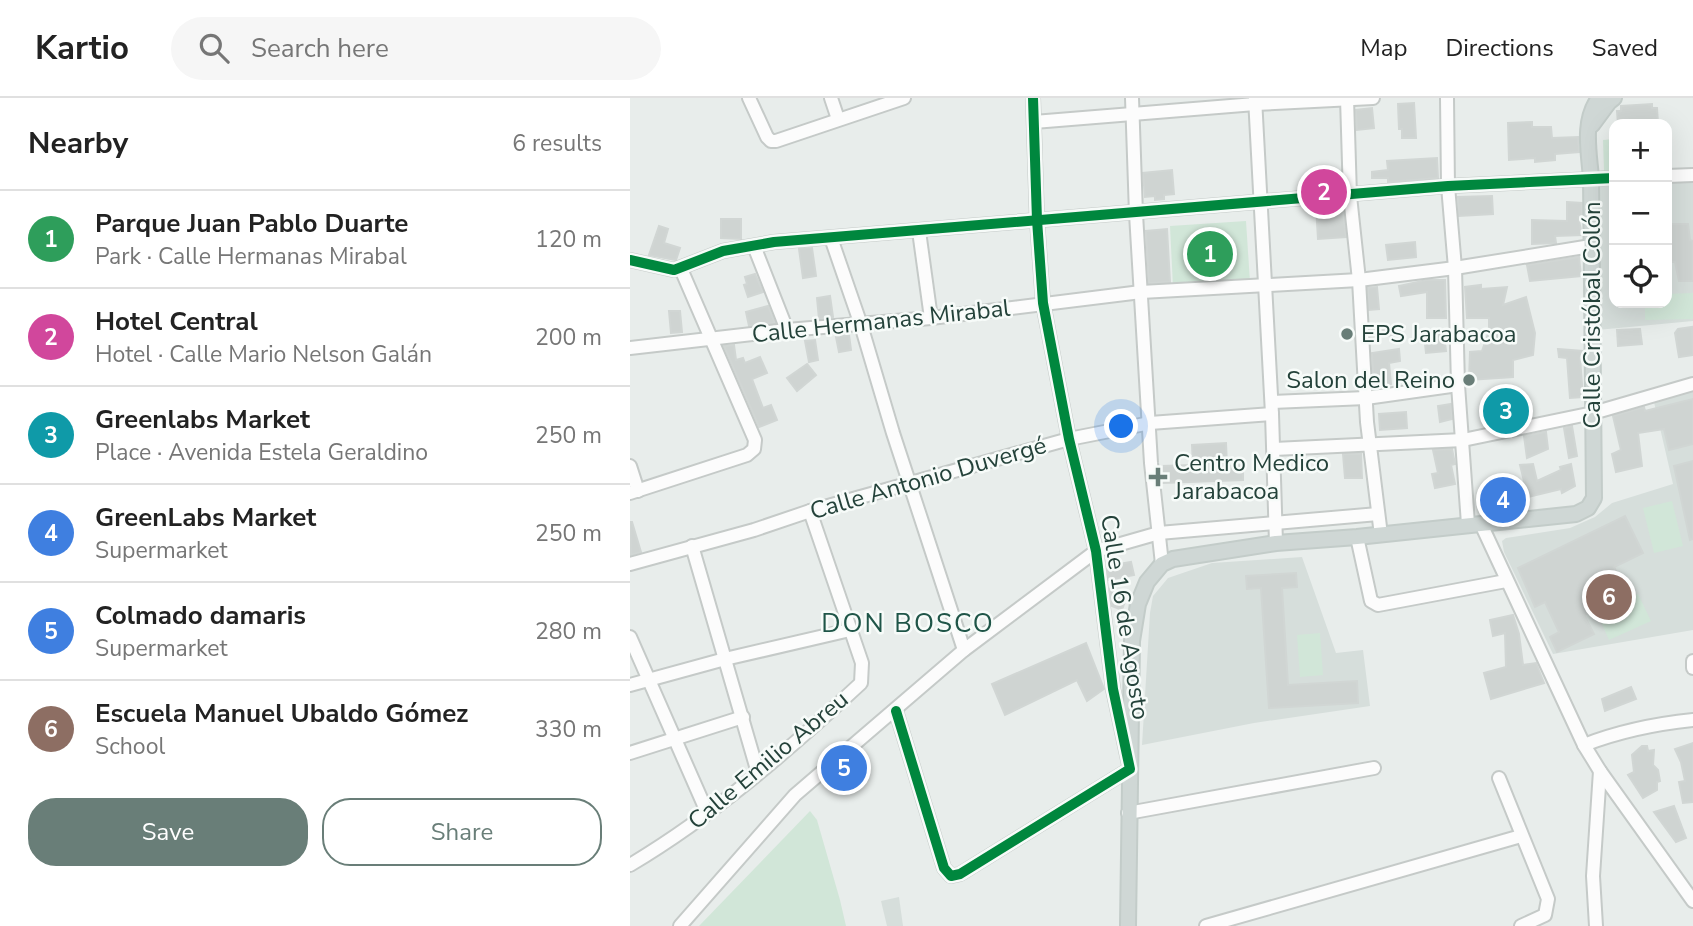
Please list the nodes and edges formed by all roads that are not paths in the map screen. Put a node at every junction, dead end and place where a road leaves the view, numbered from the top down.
1 (748, 98) edge
2 (831, 98) edge
3 (904, 98) edge
4 (1033, 98) edge
5 (1132, 98) edge
6 (1373, 98) edge
7 (1447, 98) edge
8 (1598, 98) edge
9 (1614, 98) edge
10 (1347, 99) edge
11 (1255, 101) edge
12 (1134, 115) junction
13 (838, 119) junction
14 (1034, 122) junction
15 (1587, 132) junction
16 (1672, 176) edge
17 (1693, 176) edge
18 (1591, 178) junction
19 (1609, 178) edge
20 (1448, 186) junction
21 (1350, 196) junction
22 (1259, 203) junction
23 (1136, 214) junction
24 (1037, 220) junction
25 (919, 231) junction
26 (831, 238) junction
27 (754, 246) junction
28 (1591, 246) junction
29 (630, 260) edge
30 (1455, 268) junction
31 (681, 269) junction
32 (1359, 280) junction
33 (1265, 285) junction
34 (1141, 292) junction
35 (1043, 303) junction
36 (931, 318) junction
37 (861, 325) junction
38 (787, 330) junction
39 (712, 339) junction
40 (630, 348) edge
41 (1458, 384) junction
42 (1693, 384) edge
43 (1366, 398) junction
44 (1272, 408) junction
45 (1593, 413) junction
46 (1150, 423) junction
47 (1069, 439) junction
48 (1463, 440) junction
49 (1370, 444) junction
50 (1274, 449) junction
51 (630, 466) edge
52 (909, 483) junction
53 (634, 492) edge
54 (810, 511) junction
55 (1378, 514) junction
56 (1276, 524) junction
57 (1474, 524) junction
58 (1159, 533) junction
59 (1381, 534) junction
60 (1357, 537) junction
61 (1276, 543) junction
62 (692, 546) junction
63 (1096, 551) junction
64 (630, 564) edge
65 (1162, 564) junction
66 (1506, 581) junction
67 (850, 630) junction
68 (630, 636) edge
69 (964, 650) junction
70 (725, 659) junction
71 (1693, 660) edge
72 (1693, 668) edge
73 (650, 679) junction
74 (630, 685) edge
75 (896, 710) junction
76 (743, 718) junction
77 (1693, 720) edge
78 (675, 738) junction
79 (1584, 745) junction
80 (630, 753) edge
81 (1374, 768) dead end
82 (1130, 769) junction
83 (1600, 771) junction
84 (758, 773) junction
85 (1499, 778) dead end
86 (707, 813) junction
87 (1128, 813) junction
88 (1521, 836) junction
89 (631, 861) edge
90 (1693, 901) edge
91 (1228, 922) edge
92 (680, 926) edge
93 (1128, 926) edge
94 (1206, 926) edge
95 (1521, 926) edge
96 (1596, 926) edge

1 - 13 street
2 - 13 street
3 - 13 street
4 - 14 street, Calle 16 de Agosto
5 - 12 street
6 - 10 street
7 - 20 street
8 - 15 main road, Calle Cristóbal Colón
9 - 15 main road
10 - 11 street
10 - 21 street
11 - 12 street
11 - 22 street
12 - 14 street
12 - 23 street
14 - 24 street, Calle 16 de Agosto
15 - 18 main road, Calle Cristóbal Colón
16 - 17 street
18 - 19 street
18 - 20 street
18 - 28 main road, Calle Cristóbal Colón
20 - 21 street
20 - 30 street
21 - 22 street
21 - 32 street
22 - 23 street
22 - 33 street
23 - 24 street
23 - 34 street
24 - 25 street
24 - 35 street, Calle 16 de Agosto
25 - 26 street
25 - 36 street
26 - 27 street
26 - 37 street
27 - 31 street
27 - 38 street
28 - 30 street, Calle Hermanas Mirabal
28 - 45 main road, Calle Cristóbal Colón
29 - 31 street
30 - 32 street, Calle Hermanas Mirabal
30 - 41 street
31 - 39 street
32 - 33 street, Calle Hermanas Mirabal
32 - 43 street
33 - 34 street, Calle Hermanas Mirabal
33 - 44 street
34 - 35 street, Calle Hermanas Mirabal
34 - 46 street
35 - 36 street, Calle Hermanas Mirabal
35 - 47 street, Calle 16 de Agosto
36 - 37 street, Calle Hermanas Mirabal
37 - 38 street, Calle Hermanas Mirabal
37 - 52 street
38 - 39 street, Calle Hermanas Mirabal
39 - 40 street, Calle Hermanas Mirabal
39 - 53 street
41 - 43 street, Calle Antonio Duvergé
41 - 48 street
42 - 45 street
43 - 44 street, Calle Antonio Duvergé
43 - 49 street
44 - 46 street, Calle Antonio Duvergé
44 - 50 street
45 - 48 street
45 - 57 main road, Calle Cristóbal Colón
46 - 47 street, Calle Antonio Duvergé
46 - 58 street
47 - 52 street, Calle Antonio Duvergé
47 - 63 street, Calle 16 de Agosto
48 - 49 street
48 - 57 street
49 - 50 street
49 - 55 street
50 - 56 street
51 - 53 street
52 - 54 street, Calle Antonio Duvergé
52 - 69 street
54 - 62 street, Calle Antonio Duvergé
54 - 67 street, Calle Emilio Abreu
55 - 56 street
55 - 59 street
56 - 58 street
56 - 61 street
57 - 59 main road
57 - 66 street
58 - 63 street
58 - 65 street
59 - 60 main road
60 - 61 main road
60 - 66 street
61 - 65 main road
62 - 64 street, Calle Antonio Duvergé
62 - 70 street
63 - 69 street
63 - 82 street, Calle 16 de Agosto
65 - 82 main road
66 - 79 street
67 - 70 street
67 - 84 street, Calle Emilio Abreu
68 - 73 street
69 - 75 street
70 - 73 street
70 - 76 street
71 - 72 street
73 - 74 street
73 - 78 street
75 - 82 street
75 - 92 street
76 - 78 street
76 - 84 street
77 - 79 street
78 - 80 street
78 - 86 street
79 - 83 street
81 - 87 street
82 - 87 main road
83 - 90 street
83 - 96 street
84 - 86 street, Calle Emilio Abreu
85 - 88 street
86 - 89 street, Calle Emilio Abreu
87 - 93 main road
88 - 91 street
88 - 95 street
91 - 94 street

